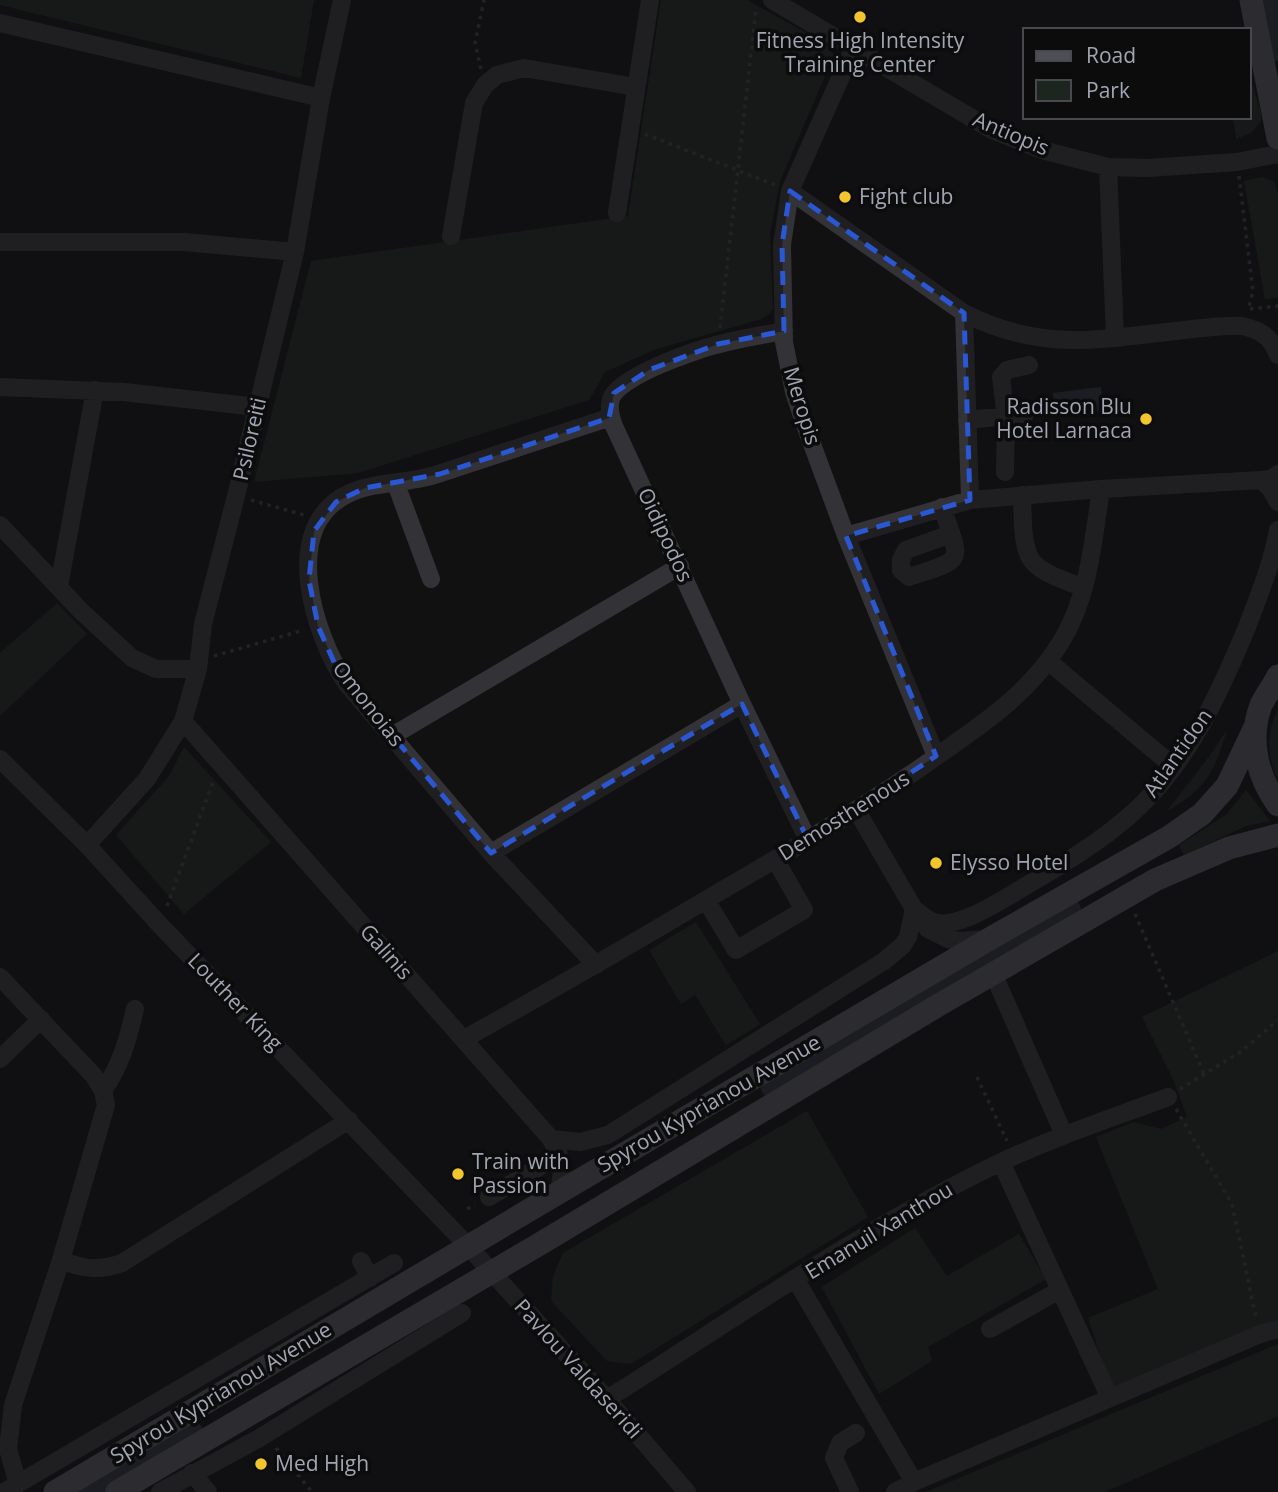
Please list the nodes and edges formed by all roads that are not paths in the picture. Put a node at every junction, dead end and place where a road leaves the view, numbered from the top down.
1 (342, 0) edge
2 (650, 0) edge
3 (772, 0) edge
4 (1251, 0) edge
5 (0, 23) edge
6 (854, 47) junction
7 (636, 87) junction
8 (321, 98) junction
9 (1278, 138) edge
10 (1278, 154) edge
11 (1108, 167) junction
12 (790, 191) junction
13 (617, 213) dead end
14 (451, 236) dead end
15 (0, 242) edge
16 (295, 252) junction
17 (964, 313) junction
18 (784, 331) junction
19 (1115, 337) junction
20 (1278, 355) edge
21 (1029, 365) dead end
22 (0, 387) edge
23 (95, 390) junction
24 (257, 407) junction
25 (1025, 414) dead end
26 (611, 418) junction
27 (1006, 418) junction
28 (967, 420) junction
29 (1005, 472) dead end
30 (1269, 477) edge
31 (396, 484) junction
32 (1101, 489) junction
33 (1022, 495) junction
34 (970, 499) junction
35 (1278, 502) edge
36 (942, 508) junction
37 (0, 525) edge
38 (1278, 530) edge
39 (951, 534) dead end
40 (846, 536) junction
41 (680, 566) junction
42 (431, 579) dead end
43 (59, 586) junction
44 (1083, 588) junction
45 (1048, 661) junction
46 (198, 665) junction
47 (1278, 677) edge
48 (742, 704) junction
49 (1087, 708) dead end
50 (183, 721) junction
51 (1255, 727) junction
52 (392, 736) junction
53 (936, 756) junction
54 (0, 759) edge
55 (1170, 771) junction
56 (1278, 805) edge
57 (857, 811) junction
58 (1278, 835) edge
59 (808, 841) junction
60 (87, 845) junction
61 (491, 853) junction
62 (775, 859) junction
63 (706, 900) junction
64 (914, 909) junction
65 (991, 938) junction
66 (596, 965) junction
67 (993, 974) junction
68 (0, 978) edge
69 (135, 1009) dead end
70 (41, 1019) junction
71 (464, 1039) junction
72 (0, 1059) edge
73 (103, 1091) junction
74 (1168, 1097) road end
75 (349, 1120) junction
76 (1065, 1135) junction
77 (551, 1139) junction
78 (559, 1156) junction
79 (1001, 1162) junction
80 (558, 1193) junction
81 (489, 1197) dead end
82 (468, 1246) junction
83 (61, 1260) junction
84 (361, 1261) dead end
85 (394, 1263) dead end
86 (492, 1272) junction
87 (370, 1278) junction
88 (796, 1280) junction
89 (1060, 1290) junction
90 (461, 1313) dead end
91 (990, 1329) dead end
92 (1278, 1329) edge
93 (1110, 1398) junction
94 (607, 1399) junction
95 (856, 1433) dead end
96 (192, 1473) junction
97 (914, 1482) junction
98 (11, 1488) edge
99 (682, 1491) edge
100 (55, 1492) edge
101 (117, 1492) edge
102 (160, 1492) edge
103 (208, 1492) edge
104 (850, 1492) edge
105 (895, 1492) edge

1 - 8 street, Psiloreiti
2 - 7 street
3 - 6 street, Antiopis
4 - 9 main road
5 - 8 street
6 - 11 street, Antiopis
6 - 12 street, Meropis
7 - 13 street
7 - 14 street
8 - 16 street, Psiloreiti
10 - 11 street, Antiopis
11 - 19 street
12 - 17 street
12 - 18 street, Meropis
15 - 16 street
16 - 24 street, Psiloreiti
17 - 19 street
17 - 28 street
18 - 26 street
18 - 40 street, Meropis
19 - 20 street
21 - 27 street
22 - 23 street
23 - 24 street
23 - 43 street
24 - 46 street, Psiloreiti
25 - 27 street
26 - 31 street
26 - 41 street, Oidipodos
27 - 28 street
27 - 29 street
28 - 34 street
30 - 32 street
30 - 35 street
31 - 42 street
31 - 52 street, Omonoias
32 - 33 street
32 - 44 street, Demosthenous
33 - 34 street
33 - 44 street
34 - 36 street
36 - 39 street
36 - 40 street
37 - 43 street
38 - 55 street, Atlantidon
40 - 53 street, Meropis
41 - 48 street, Oidipodos
41 - 52 street
43 - 46 street
44 - 45 street, Demosthenous
45 - 53 street, Demosthenous
45 - 55 street
46 - 50 street, Psiloreiti
47 - 51 main road, Spyrou Kyprianou Avenue
48 - 59 street, Oidipodos
48 - 61 street
49 - 55 street
50 - 60 street, Psiloreiti
50 - 71 street, Galinis
51 - 56 main road
51 - 65 main road, Spyrou Kyprianou Avenue
52 - 61 street, Omonoias
53 - 57 street, Demosthenous
54 - 60 street, Louther King
55 - 64 street, Atlantidon
57 - 59 street, Demosthenous
57 - 64 street
58 - 67 main road, Spyrou Kyprianou Avenue
59 - 62 street, Demosthenous
60 - 75 street, Louther King
61 - 66 street, Omonoias
62 - 63 street, Demosthenous
62 - 63 street
63 - 66 street, Demosthenous
64 - 65 street
64 - 77 street
65 - 80 main road, Spyrou Kyprianou Avenue
66 - 71 street, Demosthenous
67 - 76 street
67 - 86 main road, Spyrou Kyprianou Avenue
68 - 70 street
69 - 73 street
70 - 72 street
70 - 73 street
71 - 77 street, Galinis
73 - 83 street
74 - 76 street, Emanuil Xanthou
75 - 82 street, Louther King
75 - 83 street
76 - 79 street, Emanuil Xanthou
77 - 78 street, Galinis
78 - 80 street, Galinis
78 - 81 street
79 - 88 street, Emanuil Xanthou
79 - 89 street
80 - 82 main road, Spyrou Kyprianou Avenue
82 - 86 street, Pavlou Valdaseridi
82 - 100 main road, Spyrou Kyprianou Avenue
83 - 98 street
84 - 87 street
85 - 87 street
86 - 94 street, Pavlou Valdaseridi
86 - 101 main road, Spyrou Kyprianou Avenue
87 - 98 street
88 - 94 street, Emanuil Xanthou
88 - 97 street
89 - 91 street
89 - 93 street
90 - 96 street
92 - 93 street
93 - 97 street
94 - 99 street, Pavlou Valdaseridi
95 - 104 street
96 - 102 street
96 - 103 street
97 - 105 street

